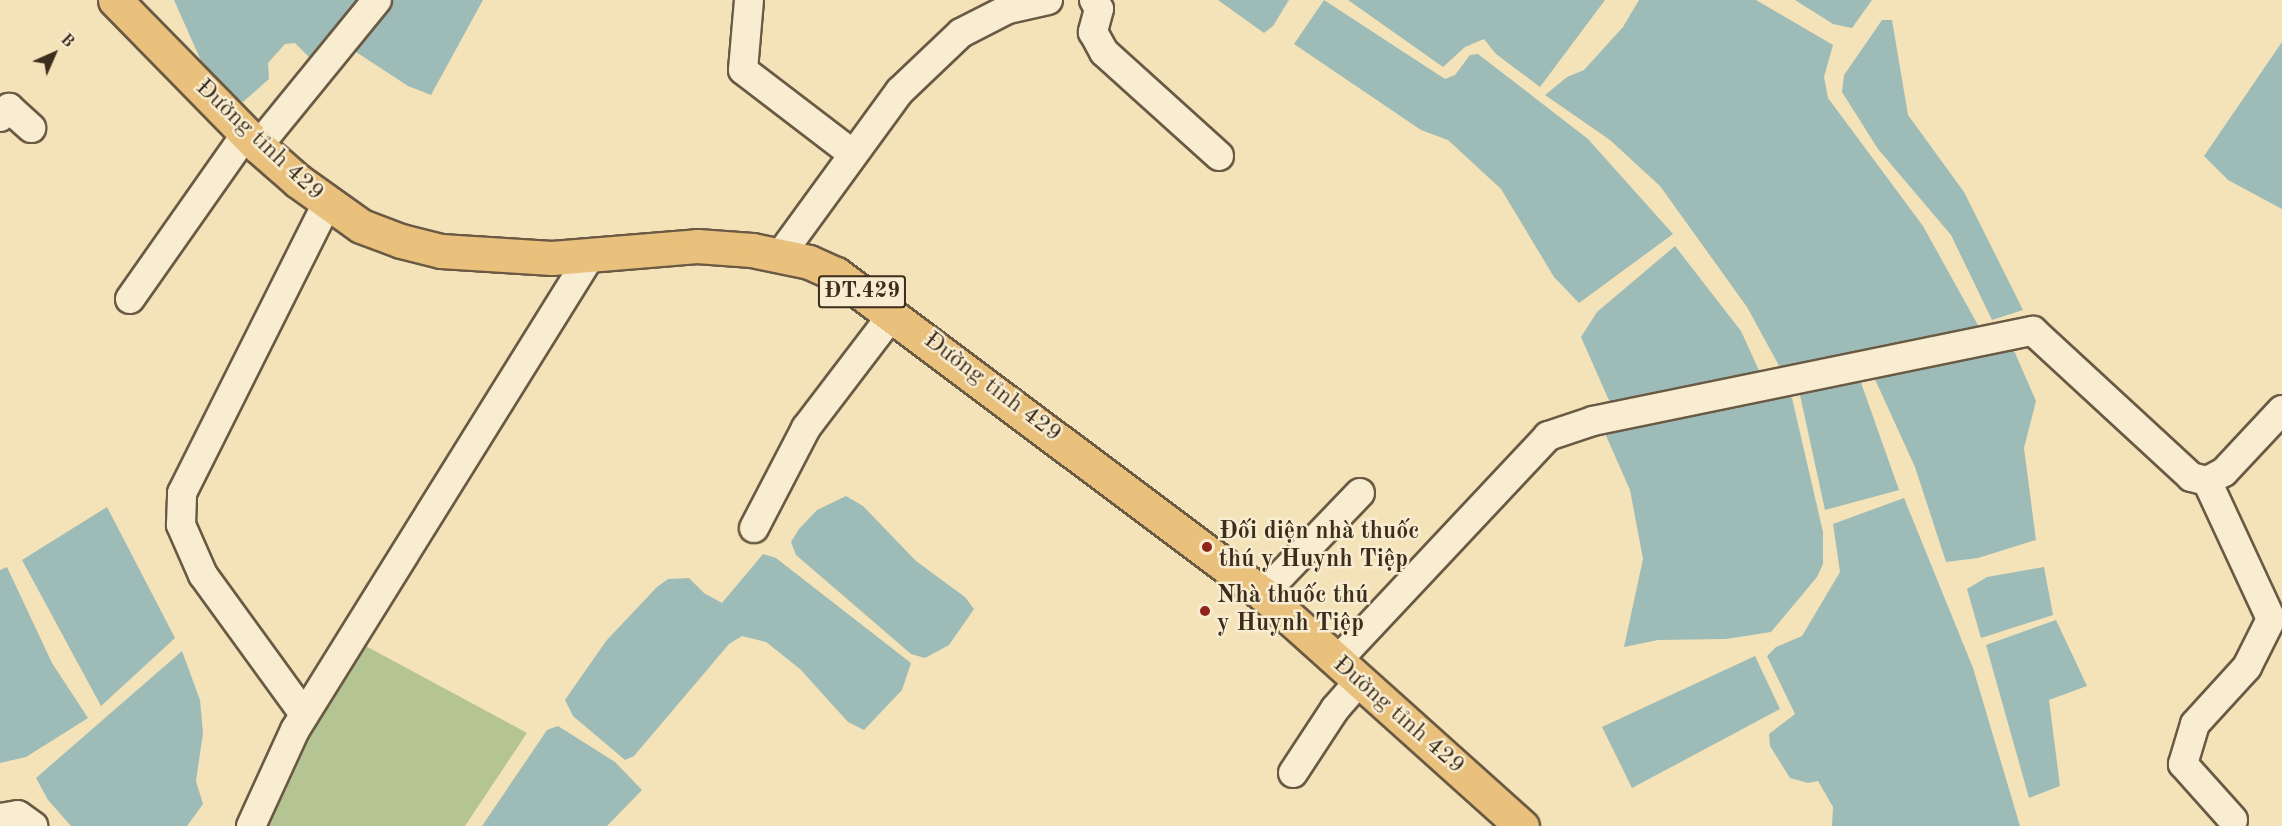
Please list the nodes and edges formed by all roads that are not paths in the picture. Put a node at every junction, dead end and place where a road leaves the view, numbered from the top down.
1 (115, 0) edge
2 (377, 0) edge
3 (749, 0) edge
4 (1048, 0) edge
5 (1094, 0) edge
6 (0, 117) edge
7 (31, 128) dead end
8 (252, 140) junction
9 (853, 154) junction
10 (1219, 156) dead end
11 (327, 204) junction
12 (781, 254) junction
13 (590, 256) junction
14 (130, 299) dead end
15 (893, 314) junction
16 (2281, 413) edge
17 (2207, 481) junction
18 (1360, 493) dead end
19 (754, 528) dead end
20 (1263, 594) junction
21 (1347, 672) junction
22 (304, 714) junction
23 (1293, 772) dead end
24 (0, 818) edge
25 (2233, 820) dead end
26 (33, 826) edge
27 (252, 826) edge
28 (1522, 826) edge

1 - 8 main road, Đường tỉnh 429 / ĐT.429
2 - 8 street
3 - 9 street
4 - 9 street
5 - 10 street
6 - 7 street
8 - 11 main road, Đường tỉnh 429 / ĐT.429
8 - 14 street
9 - 12 street
11 - 13 main road, Đường tỉnh 429 / ĐT.429
11 - 22 street
12 - 13 main road, Đường tỉnh 429 / ĐT.429
12 - 15 main road, Đường tỉnh 429 / ĐT.429
13 - 22 street
15 - 19 street
15 - 20 main road, Đường tỉnh 429 / ĐT.429
16 - 17 street
17 - 21 street
17 - 25 street
18 - 20 street
20 - 21 main road, Đường tỉnh 429 / ĐT.429
21 - 23 street
21 - 28 main road, Đường tỉnh 429 / ĐT.429
22 - 27 street
24 - 26 street

